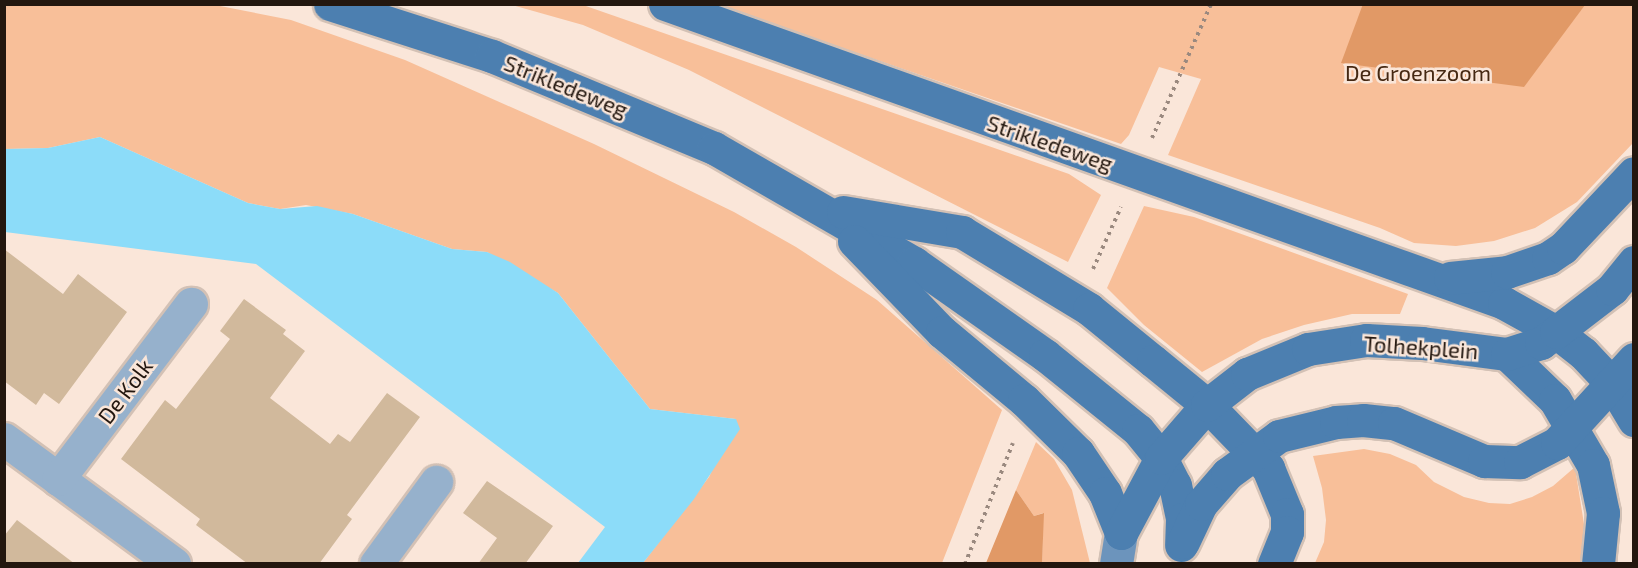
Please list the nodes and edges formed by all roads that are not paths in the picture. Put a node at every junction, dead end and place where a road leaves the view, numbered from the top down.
1 (330, 4) edge
2 (665, 4) edge
3 (1634, 173) edge
4 (823, 208) junction
5 (1634, 262) edge
6 (1436, 278) junction
7 (191, 304) dead end
8 (1556, 332) junction
9 (1507, 354) junction
10 (1634, 359) edge
11 (1613, 385) junction
12 (1207, 405) junction
13 (1634, 420) edge
14 (1574, 427) junction
15 (4, 439) edge
16 (1253, 452) junction
17 (1161, 458) junction
18 (58, 478) junction
19 (436, 482) dead end
20 (1119, 548) edge
21 (1179, 554) edge
22 (174, 564) edge
23 (376, 564) edge
24 (1274, 564) edge
25 (1598, 564) edge

1 - 4 main road, Strikledeweg
2 - 6 main road, Strikledeweg
3 - 6 main road
4 - 12 main road, Strikledeweg
4 - 17 main road, Strikledeweg
4 - 20 main road, Strikledeweg
5 - 8 main road, Tolhekplein
6 - 8 main road
7 - 18 street, De Kolk
8 - 9 main road, Tolhekplein
8 - 11 main road
9 - 12 main road, Tolhekplein
9 - 14 main road, Tolhekplein
10 - 11 main road
11 - 13 main road
11 - 14 main road
12 - 16 main road
12 - 17 main road, Tolhekplein
14 - 16 main road
14 - 25 main road, Tolhekplein
15 - 18 street
16 - 21 main road
16 - 24 main road
17 - 20 main road, Tolhekplein
17 - 21 main road
18 - 22 street
19 - 23 street

